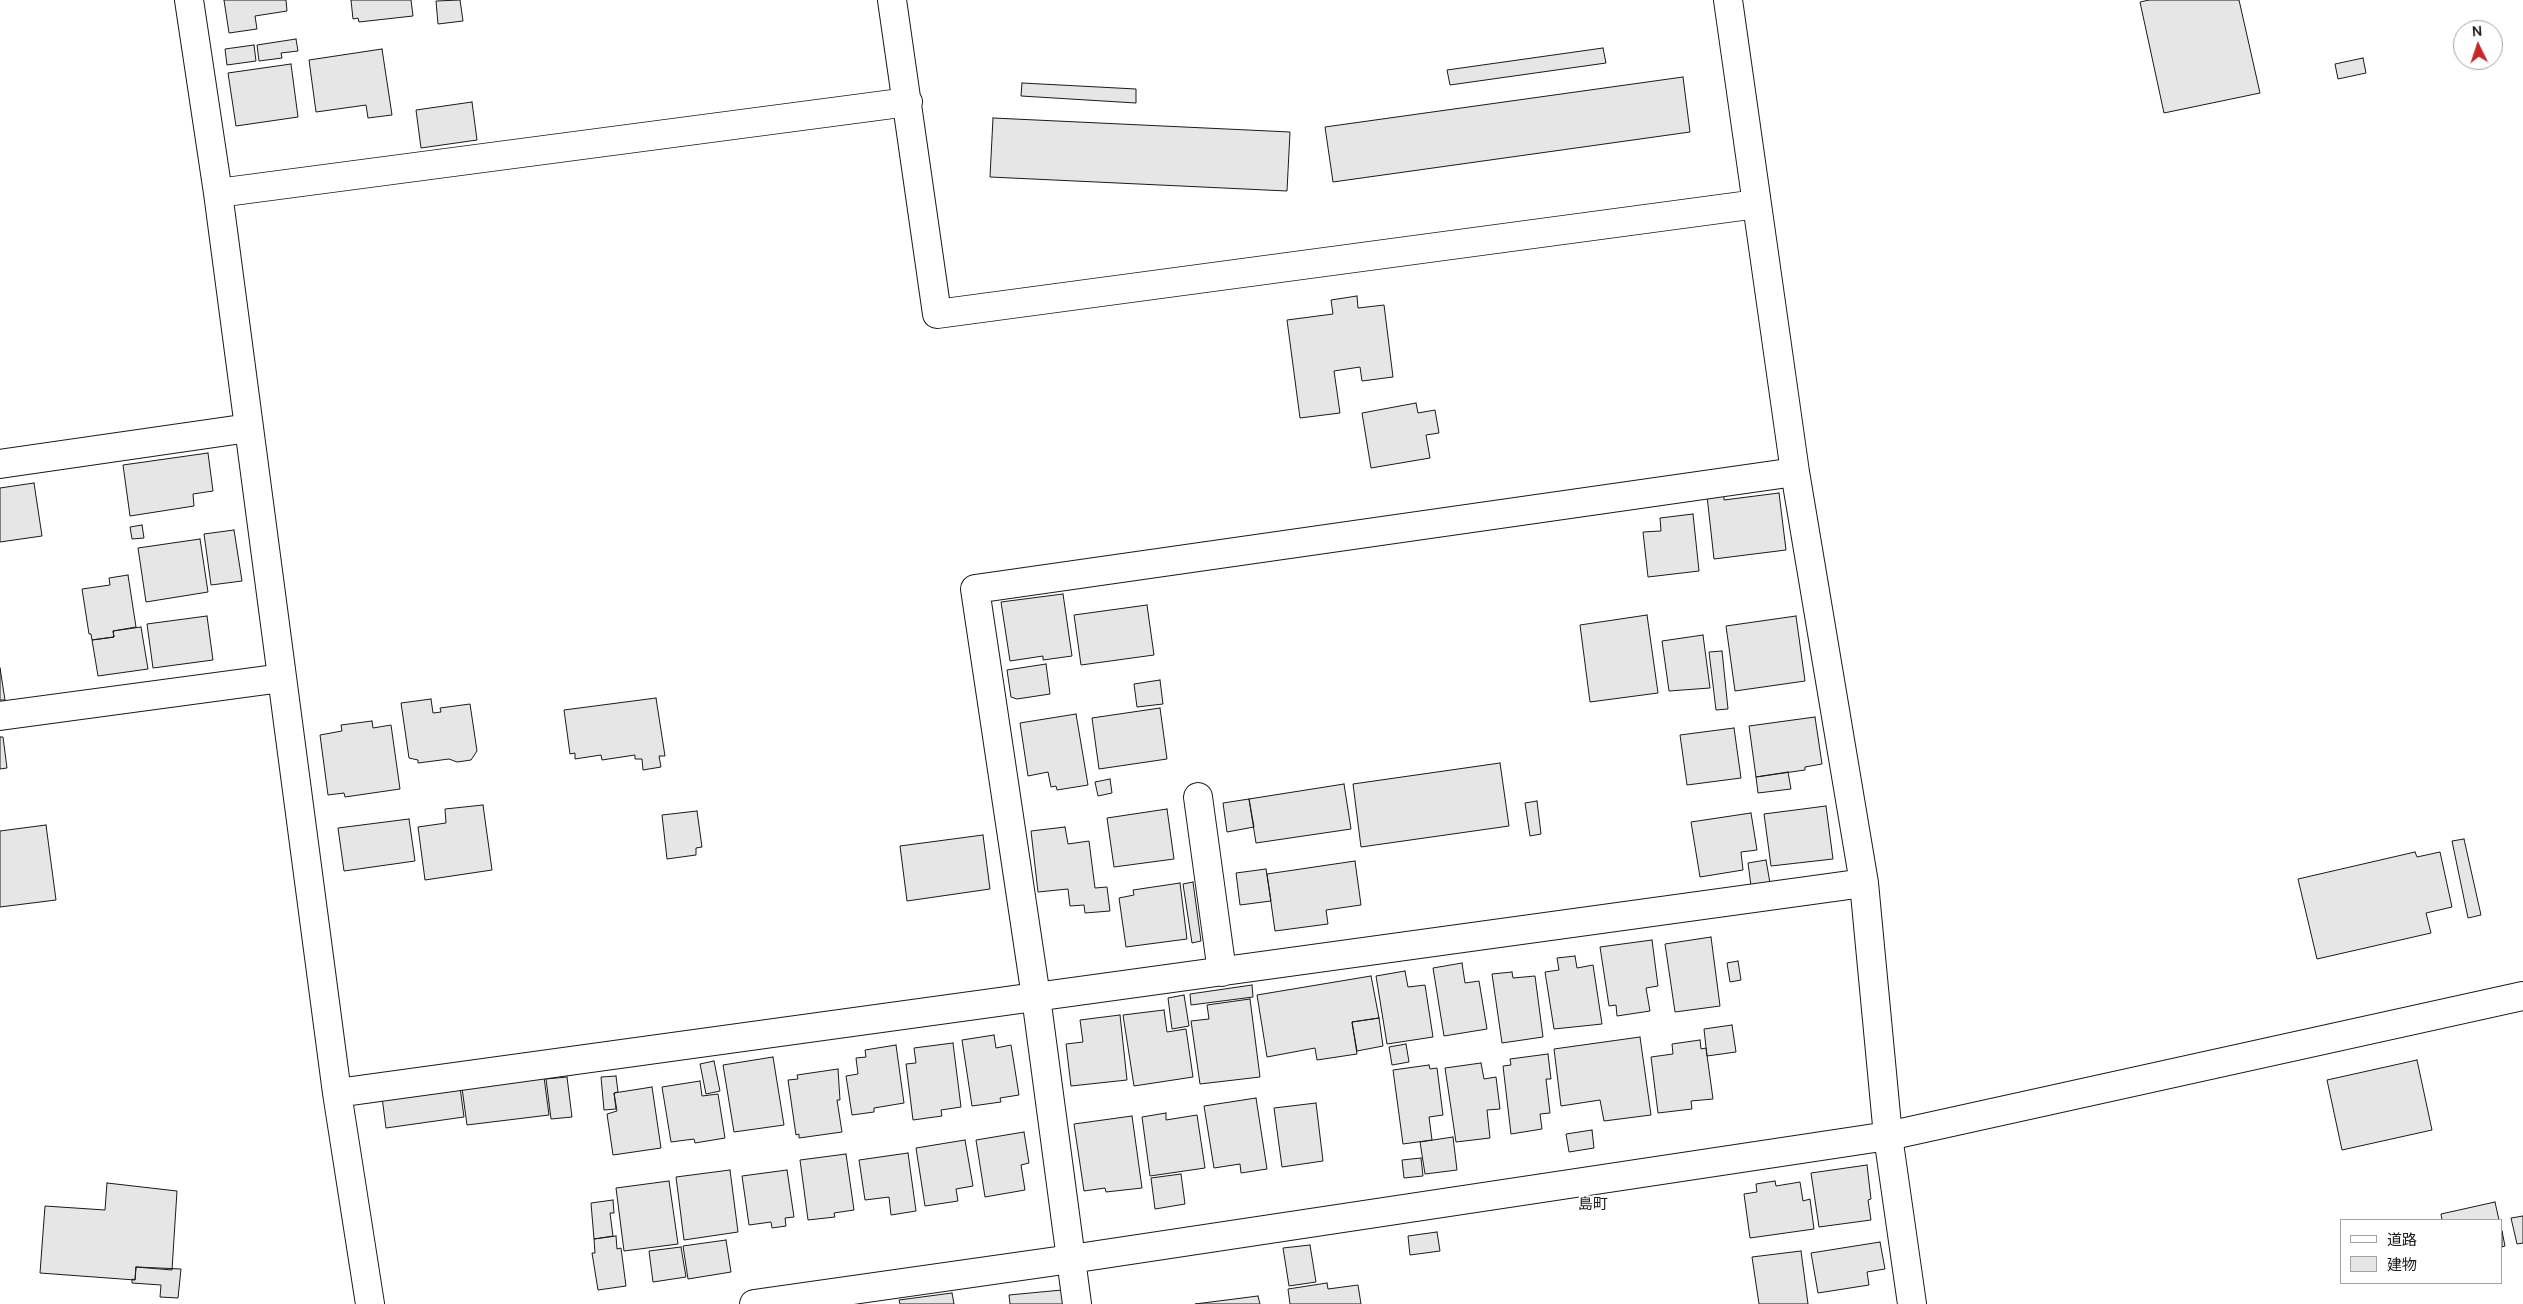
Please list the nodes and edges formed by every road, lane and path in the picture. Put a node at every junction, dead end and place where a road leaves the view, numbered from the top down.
1 (188, 0) edge
2 (892, 0) edge
3 (1728, 0) edge
4 (908, 102) junction
5 (218, 193) junction
6 (1757, 204) junction
7 (249, 428) junction
8 (0, 464) edge
9 (1795, 472) junction
10 (282, 678) junction
11 (0, 716) edge
12 (1198, 797) dead end
13 (1864, 883) junction
14 (1222, 972) junction
15 (2523, 996) edge
16 (1036, 997) junction
17 (337, 1093) junction
18 (1888, 1136) junction
19 (1070, 1259) junction
20 (370, 1304) edge
21 (754, 1304) edge
22 (1077, 1304) edge
23 (1912, 1304) edge

1 - 5 street
2 - 4 street
3 - 6 street
4 - 5 street
4 - 6 street
5 - 7 street
6 - 9 street
7 - 8 street
7 - 10 street
9 - 13 street
9 - 16 street
10 - 11 street
10 - 17 street
12 - 14 street
13 - 14 street
13 - 18 street
14 - 16 street
15 - 18 street
16 - 17 street
16 - 19 street
17 - 20 street
18 - 19 street
18 - 23 street
19 - 21 street
19 - 22 street

